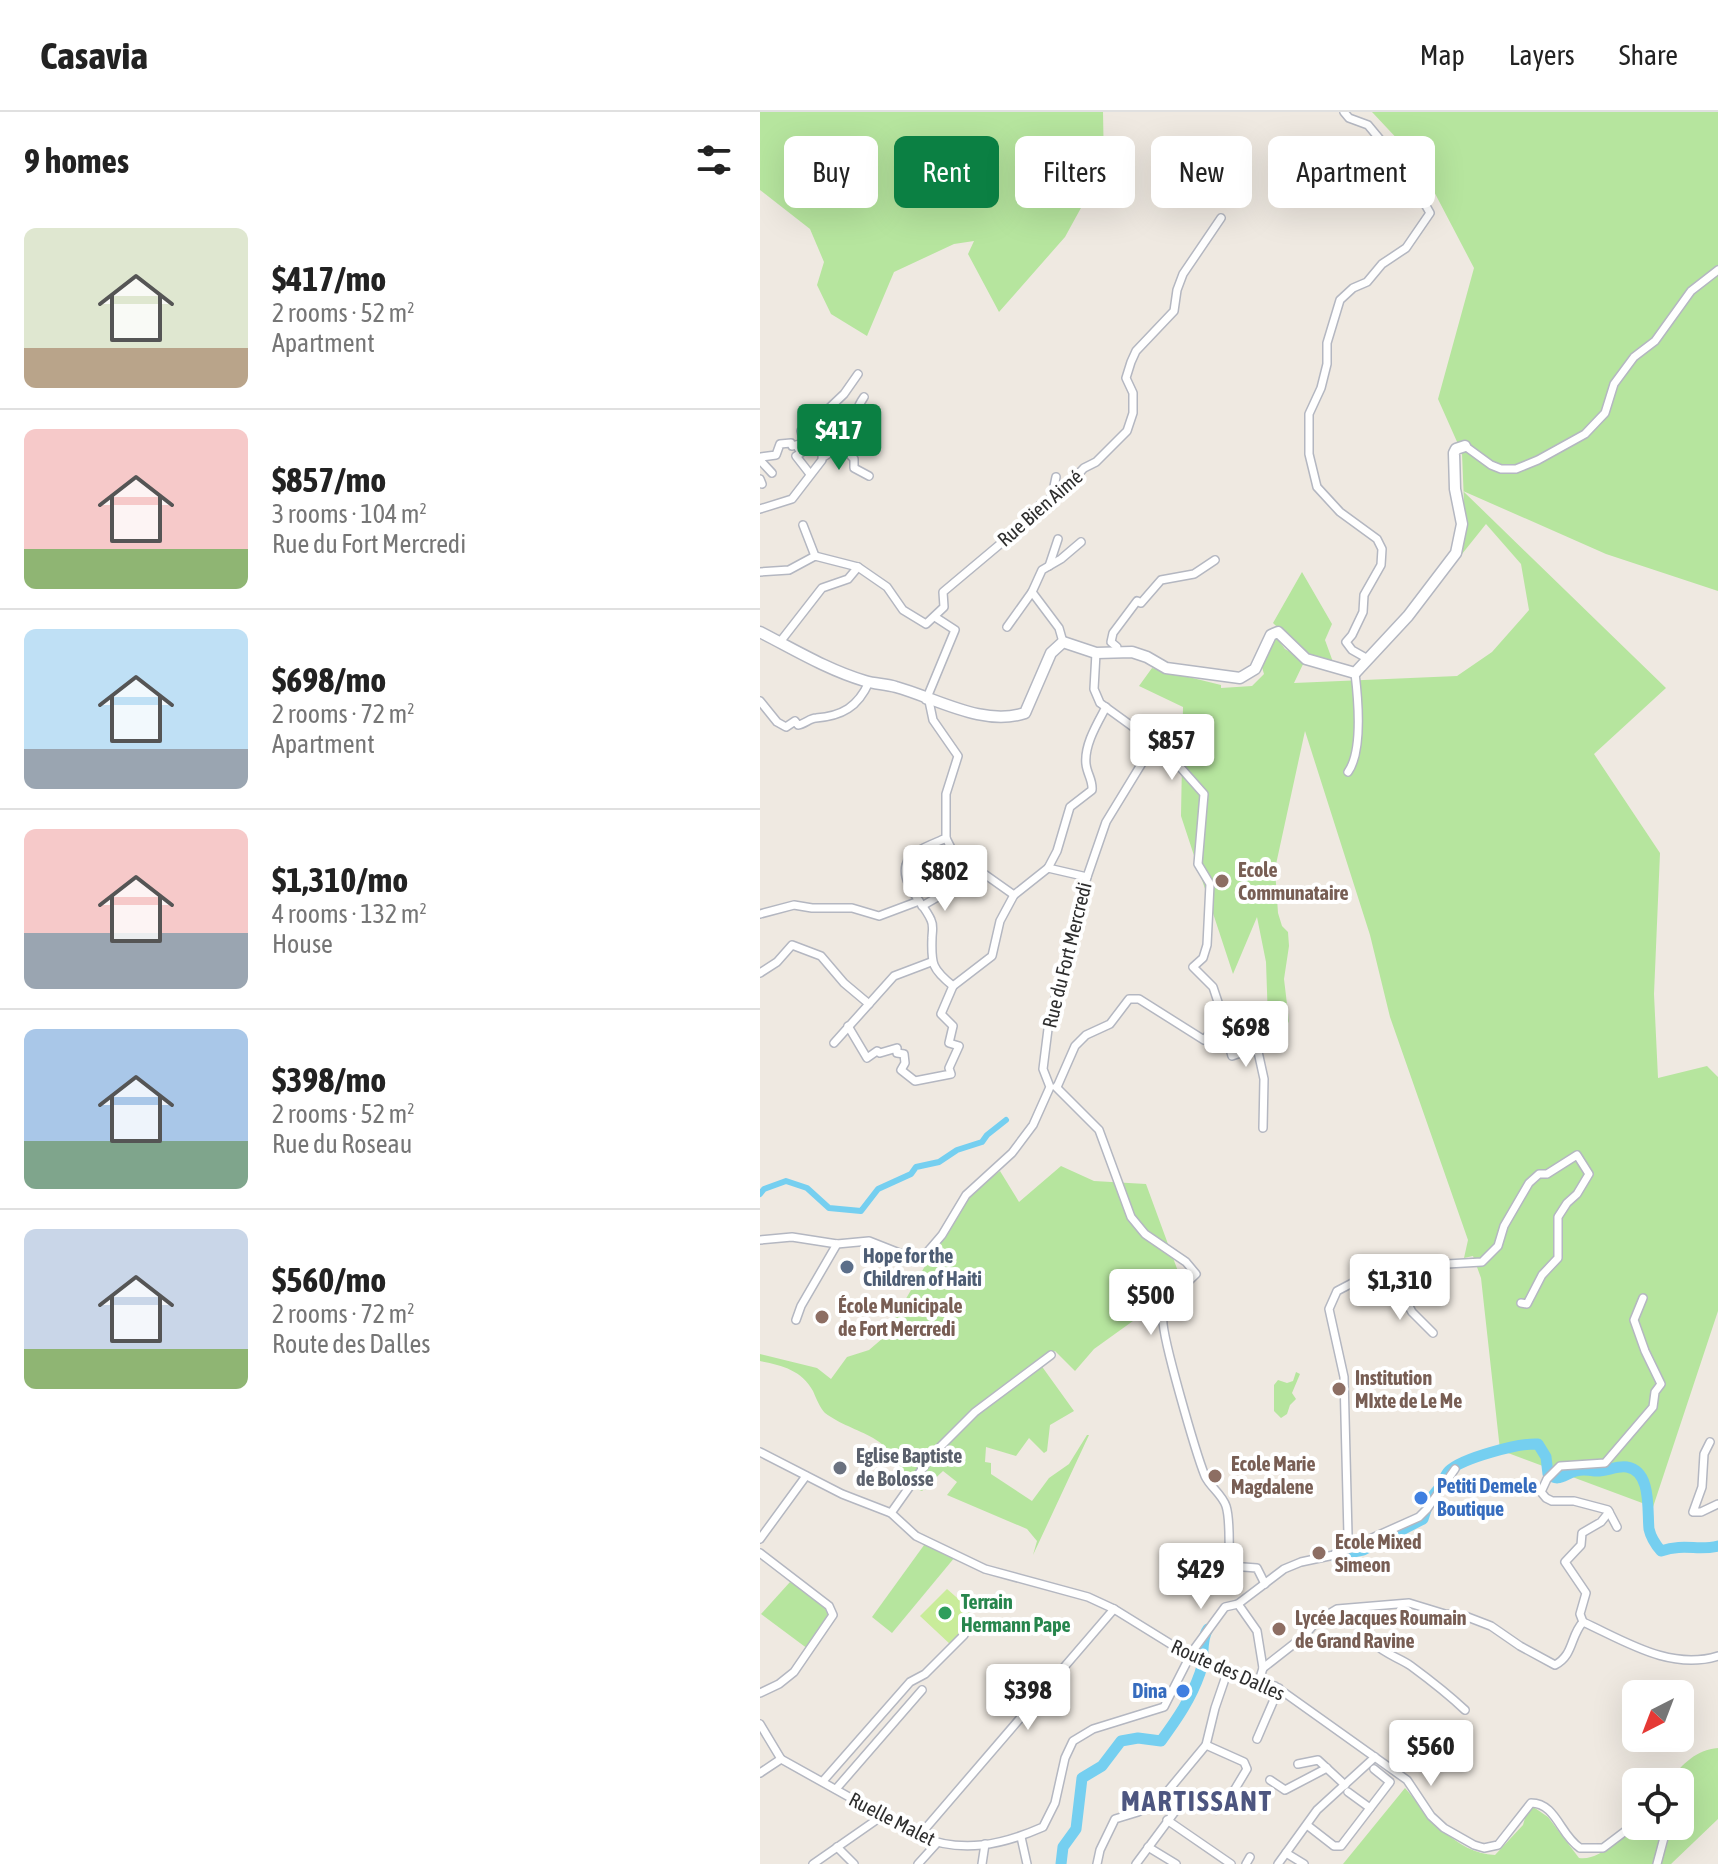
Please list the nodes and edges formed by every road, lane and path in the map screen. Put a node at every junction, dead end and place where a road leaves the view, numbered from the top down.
1 (1344, 112) edge
2 (1221, 218) dead end
3 (1718, 270) edge
4 (858, 374) dead end
5 (864, 397) dead end
6 (832, 421) dead end
7 (797, 446) junction
8 (1465, 446) joint
9 (823, 451) junction
10 (761, 460) edge
11 (772, 473) dead end
12 (810, 474) junction
13 (869, 476) dead end
14 (1056, 477) dead end
15 (1052, 496) junction
16 (760, 509) edge
17 (803, 525) dead end
18 (1058, 539) dead end
19 (1081, 542) dead end
20 (815, 556) junction
21 (1215, 560) dead end
22 (1049, 566) junction
23 (858, 567) junction
24 (760, 572) edge
25 (1032, 592) junction
26 (935, 617) junction
27 (1007, 627) dead end
28 (760, 632) edge
29 (780, 642) junction
30 (1063, 642) junction
31 (1096, 653) junction
32 (1116, 653) junction
33 (1368, 659) junction
34 (1355, 673) junction
35 (869, 682) junction
36 (927, 700) junction
37 (760, 701) edge
38 (1106, 707) junction
39 (1153, 745) junction
40 (1348, 772) dead end
41 (946, 838) junction
42 (1048, 868) junction
43 (1087, 877) junction
44 (950, 890) dead end
45 (1014, 895) junction
46 (921, 904) junction
47 (760, 914) edge
48 (931, 962) junction
49 (760, 973) edge
50 (953, 986) junction
51 (869, 1004) junction
52 (848, 1026) junction
53 (1214, 1030) junction
54 (834, 1043) dead end
55 (1054, 1087) junction
56 (1263, 1128) dead end
57 (760, 1240) edge
58 (837, 1244) junction
59 (1400, 1290) junction
60 (1643, 1298) dead end
61 (1521, 1303) dead end
62 (796, 1320) dead end
63 (1433, 1333) dead end
64 (1051, 1355) dead end
65 (1710, 1442) dead end
66 (760, 1452) edge
67 (1455, 1469) dead end
68 (806, 1476) junction
69 (1718, 1504) edge
70 (1609, 1512) junction
71 (891, 1513) junction
72 (1617, 1527) dead end
73 (760, 1539) edge
74 (760, 1553) edge
75 (1334, 1555) junction
76 (1265, 1584) junction
77 (1238, 1604) junction
78 (1358, 1608) junction
79 (1114, 1609) junction
80 (1583, 1622) junction
81 (964, 1635) dead end
82 (1189, 1656) junction
83 (1718, 1656) edge
84 (1263, 1668) junction
85 (1227, 1673) junction
86 (1259, 1681) junction
87 (1279, 1688) junction
88 (922, 1690) dead end
89 (760, 1693) edge
90 (1465, 1710) dead end
91 (760, 1724) edge
92 (1257, 1739) dead end
93 (1206, 1745) junction
94 (1375, 1757) junction
95 (781, 1759) junction
96 (1298, 1764) dead end
97 (1327, 1768) junction
98 (1374, 1769) dead end
99 (760, 1773) edge
100 (1270, 1780) dead end
101 (823, 1781) junction
102 (1347, 1788) junction
103 (836, 1789) junction
104 (1370, 1808) junction
105 (882, 1816) junction
106 (1167, 1820) junction
107 (1307, 1825) junction
108 (1622, 1834) edge
109 (919, 1836) junction
110 (1021, 1837) junction
111 (1663, 1840) edge
112 (937, 1843) junction
113 (985, 1844) junction
114 (837, 1847) junction
115 (1148, 1847) junction
116 (1286, 1853) junction
117 (1162, 1860) edge
118 (813, 1864) edge
119 (854, 1864) edge
120 (918, 1864) edge
121 (982, 1864) edge
122 (1027, 1864) edge
123 (1097, 1864) edge
124 (1136, 1864) edge
125 (1176, 1864) edge
126 (1231, 1864) edge
127 (1278, 1864) edge
128 (1304, 1864) edge
129 (1657, 1864) edge

1 - 33 street
2 - 15 street, Rue Bien Aimé
3 - 8 street
4 - 7 street
5 - 9 street
6 - 9 street
7 - 10 street
7 - 12 street
8 - 33 street
9 - 12 street
9 - 13 street
10 - 11 street
12 - 16 street
14 - 15 street
15 - 26 street, Rue Bien Aimé
17 - 20 street
18 - 22 street
19 - 22 street
20 - 23 street
20 - 24 street
21 - 32 street
22 - 25 street
23 - 26 street
23 - 29 street
25 - 27 street
25 - 30 street
26 - 36 street
28 - 29 street
29 - 35 street
30 - 31 street
30 - 36 street
31 - 32 street
31 - 38 street
32 - 34 street
33 - 34 street
34 - 40 street
35 - 36 street
35 - 37 street
36 - 41 street
38 - 39 street
38 - 42 street
39 - 43 street, Rue du Fort Mercredi
39 - 53 street
41 - 45 street
41 - 46 street
42 - 43 street
42 - 45 street
43 - 55 street, Rue du Fort Mercredi
44 - 46 street
45 - 50 street
46 - 47 street
46 - 48 street
48 - 50 street
48 - 51 street
49 - 51 street
50 - 52 street
51 - 52 street
52 - 54 street
53 - 55 street
53 - 56 street
55 - 58 street
55 - 76 street
57 - 58 street
58 - 62 street
59 - 61 street
59 - 63 street
59 - 75 street
60 - 70 street
64 - 71 street
65 - 69 street
66 - 68 street, Route des Dalles
67 - 75 street
68 - 71 street, Route des Dalles
68 - 73 street
70 - 72 street
70 - 80 street
71 - 79 street, Route des Dalles
74 - 89 street
75 - 76 street
76 - 77 street
77 - 82 street
77 - 84 street
78 - 80 street
78 - 84 street
78 - 90 street
79 - 82 street, Route des Dalles
79 - 109 street
80 - 83 street
81 - 101 street
82 - 85 street, Route des Dalles
82 - 110 street, Ruelle Malet
84 - 86 street
85 - 86 street, Route des Dalles
85 - 93 street
86 - 87 street, Route des Dalles
87 - 92 street
87 - 94 street, Route des Dalles
88 - 103 street
91 - 95 street
93 - 106 street
93 - 123 street
94 - 102 street
94 - 108 street, Route des Dalles
95 - 99 street
95 - 101 street, Ruelle Malet
96 - 97 street
97 - 100 street
97 - 102 street
98 - 104 street
101 - 103 street, Ruelle Malet
102 - 104 street
102 - 107 street
103 - 105 street, Ruelle Malet
104 - 107 street
105 - 109 street, Ruelle Malet
105 - 114 street
106 - 115 street
106 - 126 street
107 - 116 street
109 - 112 street, Ruelle Malet
110 - 113 street, Ruelle Malet
110 - 122 street
111 - 129 street
112 - 113 street, Ruelle Malet
112 - 120 street
113 - 121 street
114 - 118 street
114 - 119 street
115 - 117 street
115 - 124 street
116 - 127 street
116 - 128 street
117 - 125 street

